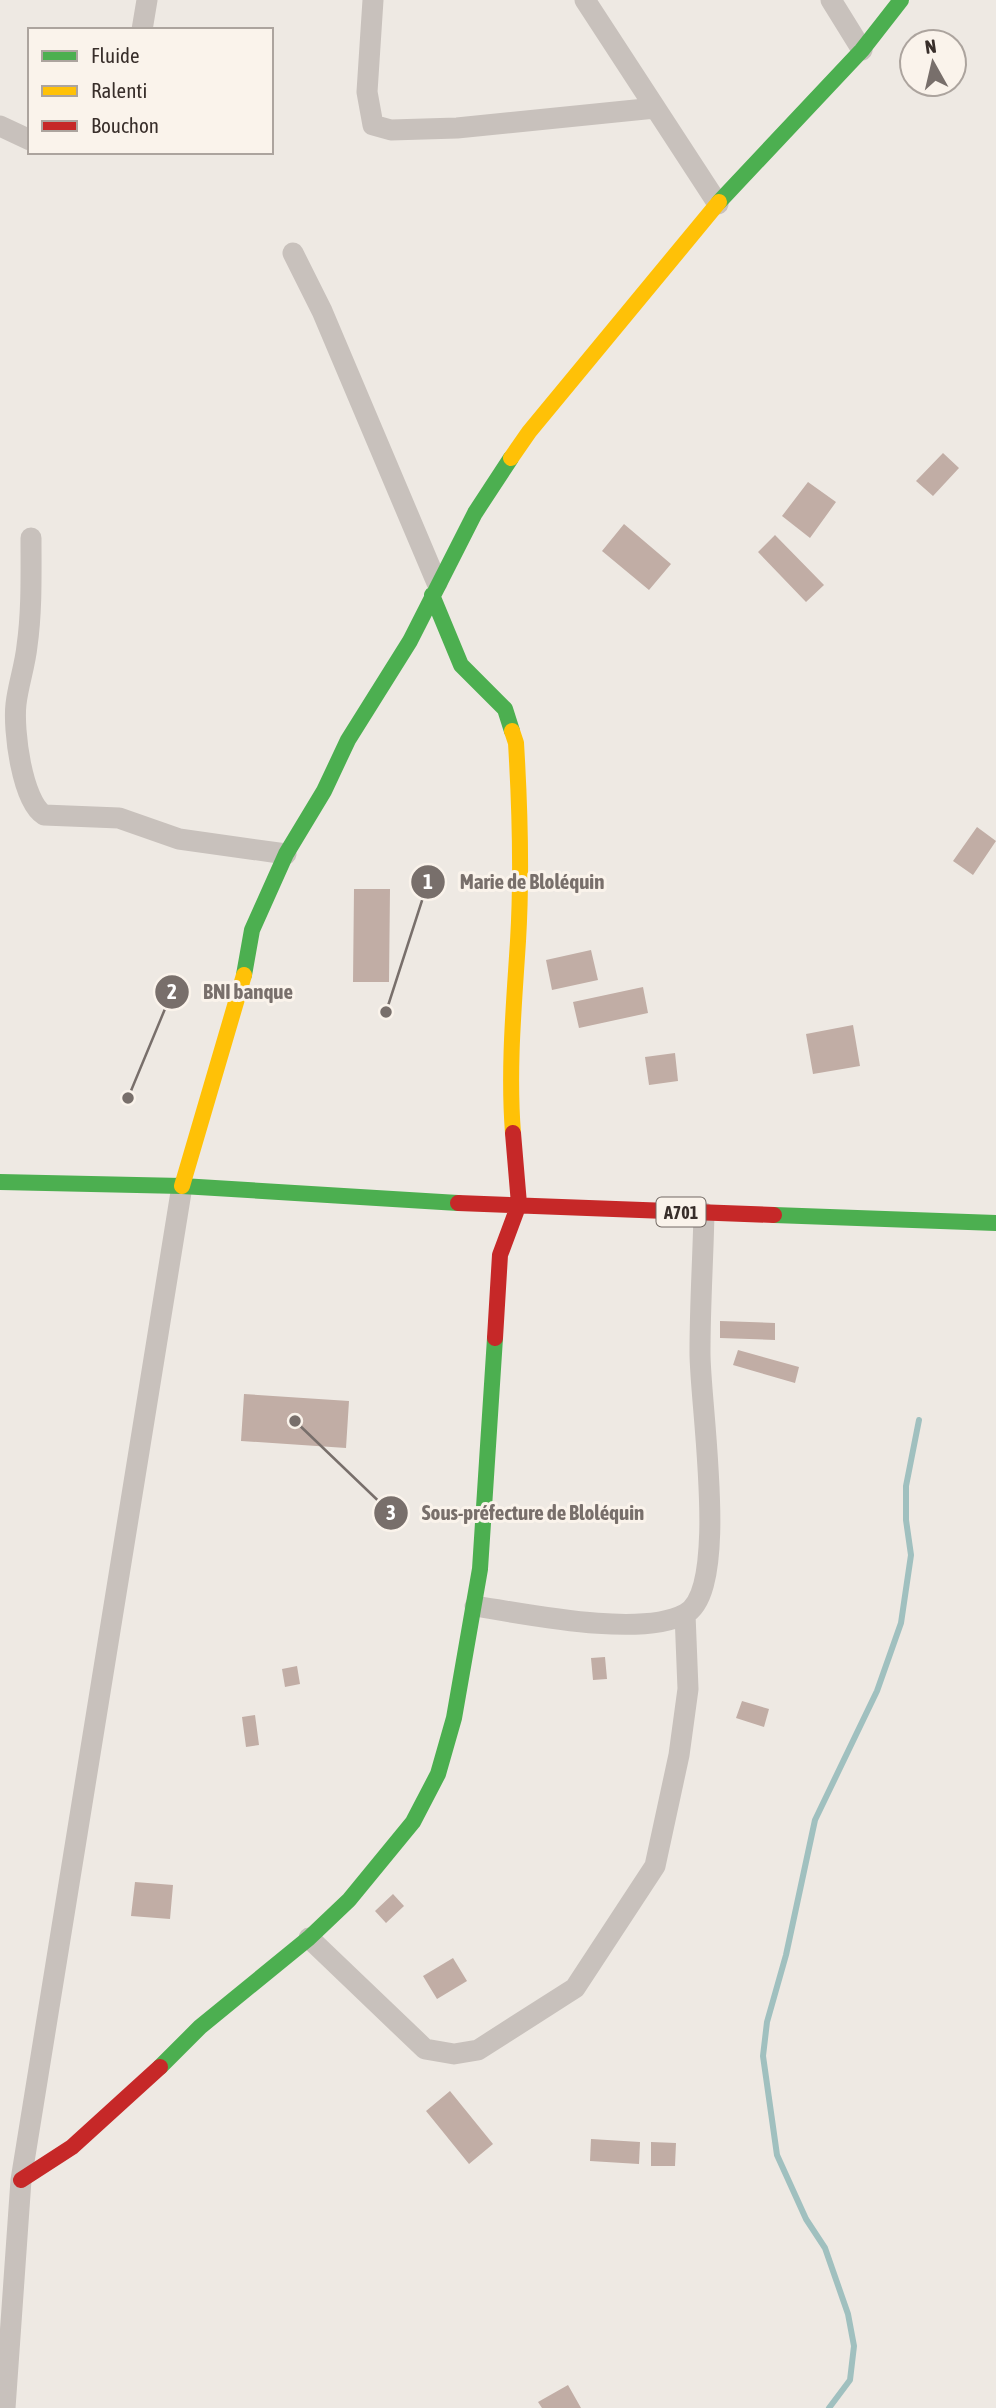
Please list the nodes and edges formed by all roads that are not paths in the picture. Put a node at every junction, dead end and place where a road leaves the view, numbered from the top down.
1 (147, 0) edge
2 (373, 0) edge
3 (585, 0) edge
4 (831, 0) edge
5 (901, 0) edge
6 (142, 28) edge
7 (862, 50) junction
8 (655, 108) junction
9 (0, 126) edge
10 (28, 139) edge
11 (718, 204) junction
12 (293, 253) dead end
13 (31, 538) dead end
14 (434, 589) junction
15 (286, 854) junction
16 (0, 1182) edge
17 (182, 1186) junction
18 (519, 1204) junction
19 (704, 1213) junction
20 (996, 1223) edge
21 (475, 1606) junction
22 (685, 1614) junction
23 (309, 1938) junction
24 (21, 2180) junction
25 (5, 2408) edge

1 - 6 street
2 - 8 street
3 - 8 street
4 - 7 street
5 - 7 main road
7 - 11 main road
8 - 11 street
9 - 10 street
11 - 14 main road
12 - 14 street
13 - 15 street
14 - 15 main road
14 - 18 main road
15 - 17 main road
16 - 17 main road, A701
17 - 18 main road, A701
17 - 24 street
18 - 19 main road, A701
18 - 21 main road
19 - 20 main road, A701
19 - 22 street
21 - 22 street
21 - 23 main road
22 - 23 street
23 - 24 main road
24 - 25 street

